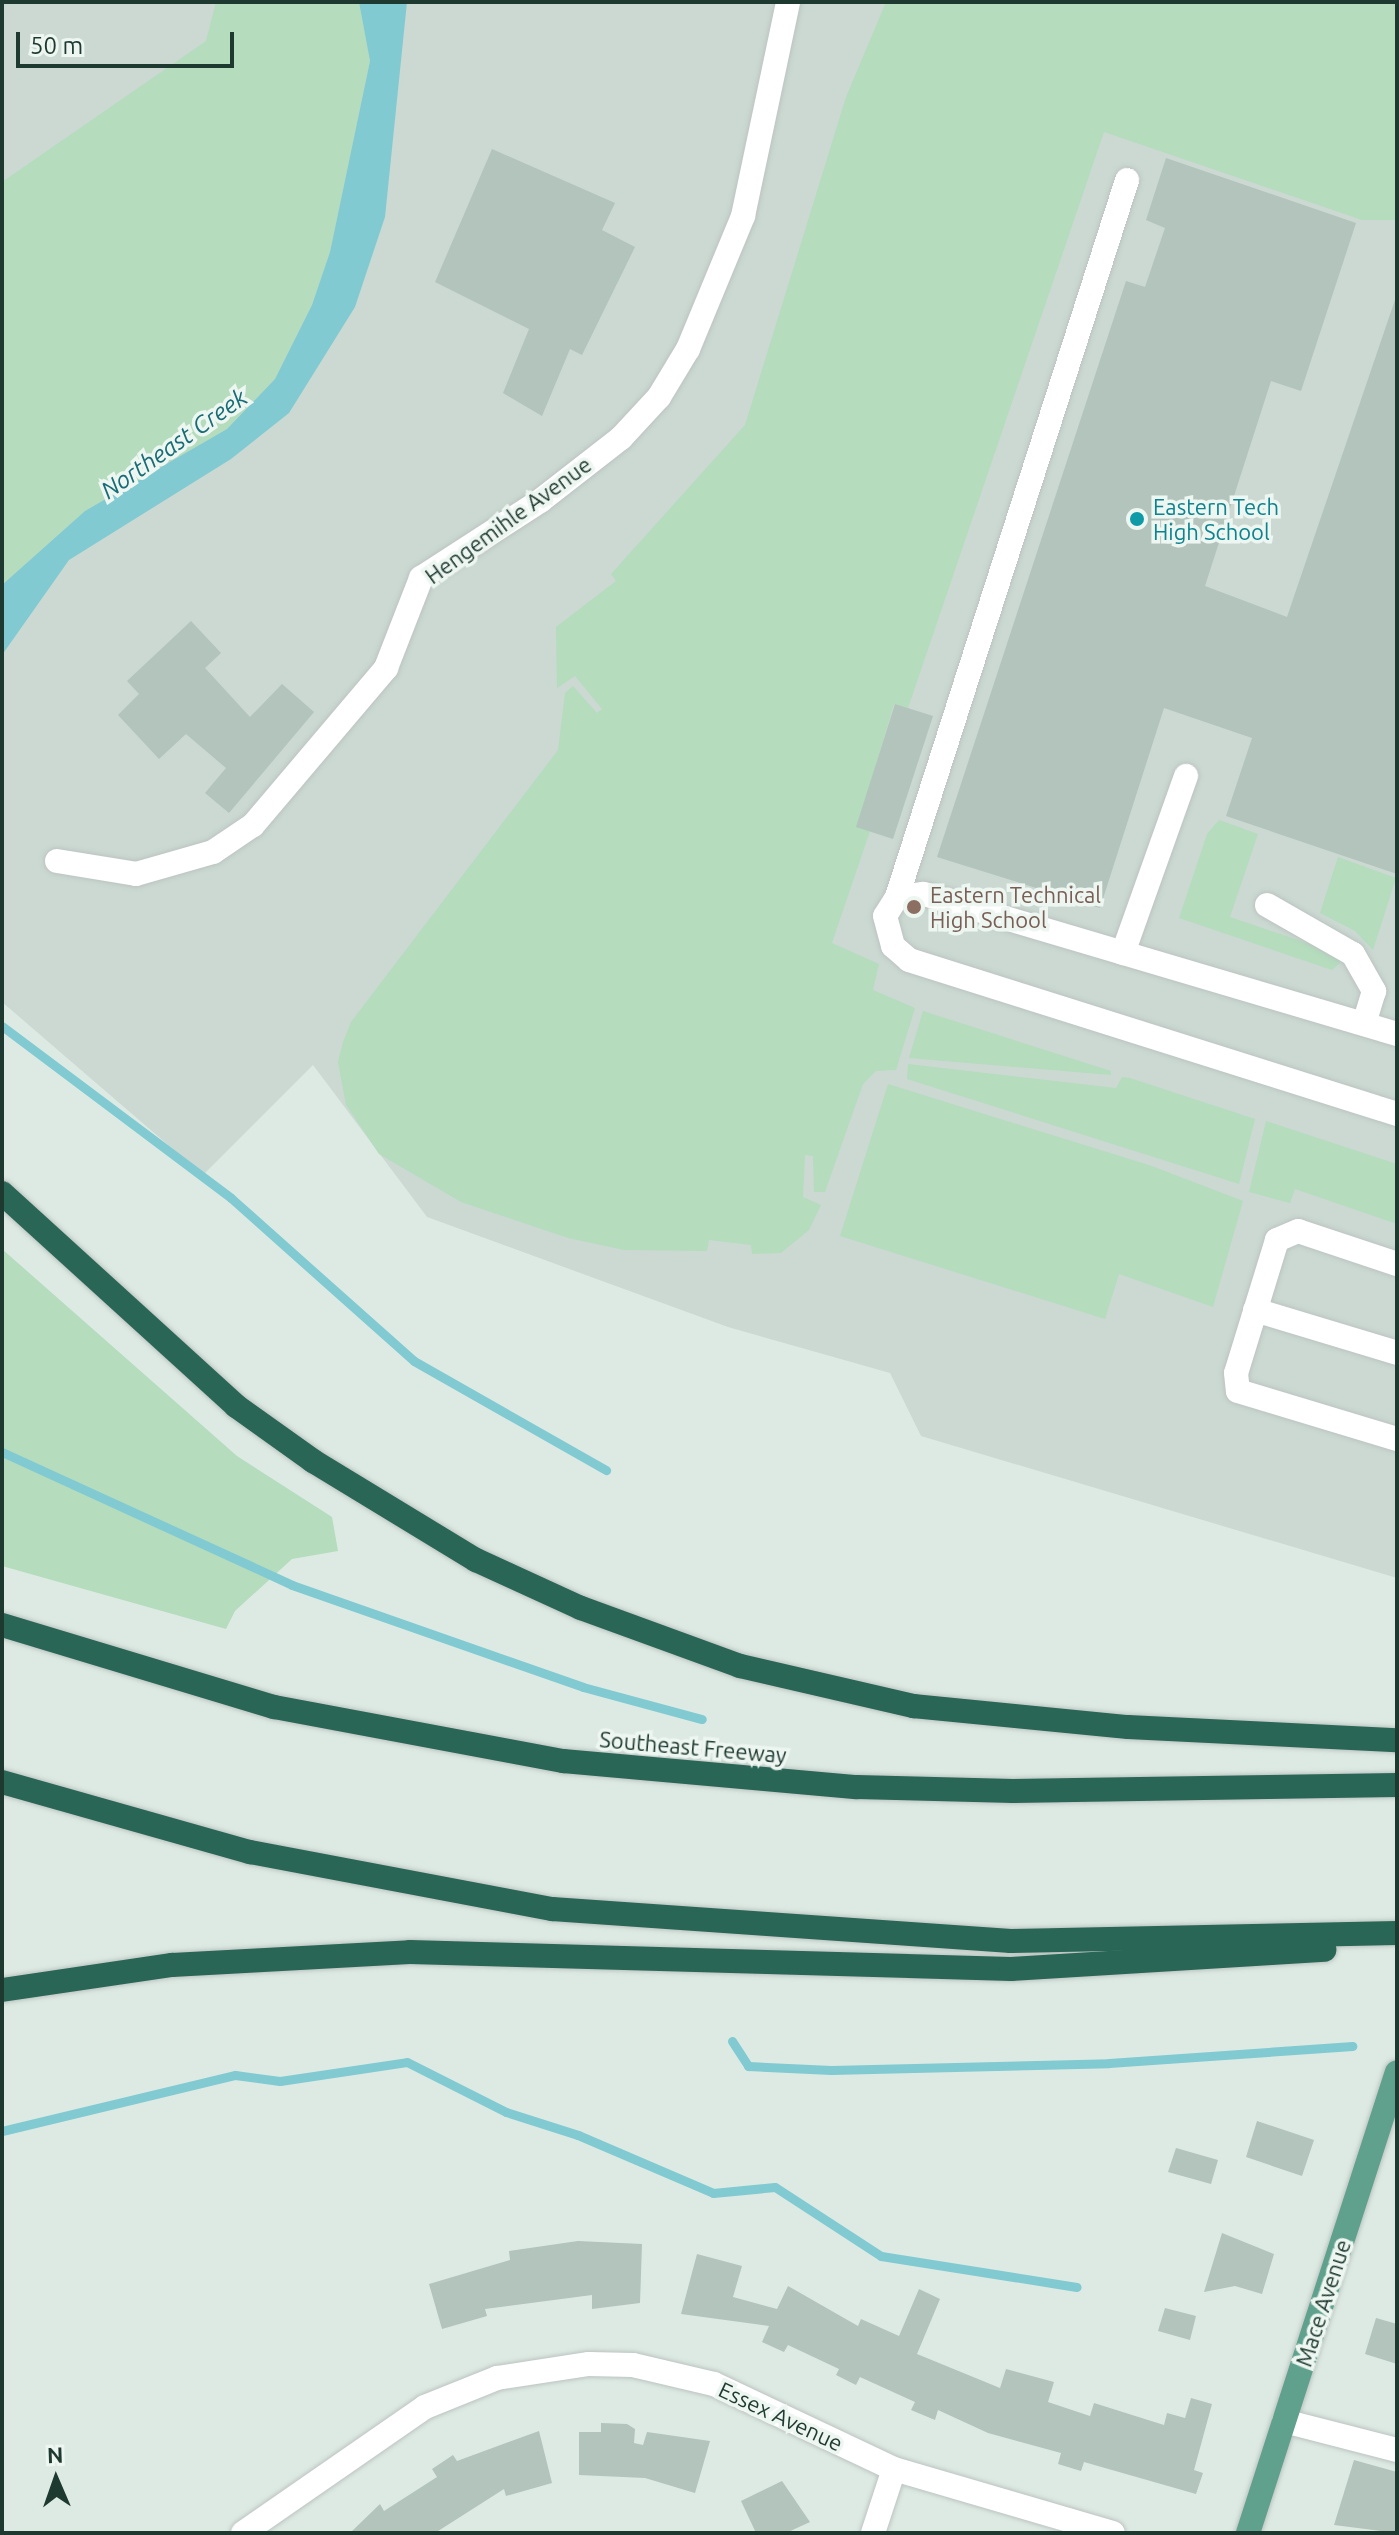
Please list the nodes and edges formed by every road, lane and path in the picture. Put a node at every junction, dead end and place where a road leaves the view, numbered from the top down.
1 (788, 2) edge
2 (1127, 180) dead end
3 (1186, 776) dead end
4 (57, 861) dead end
5 (897, 897) junction
6 (1267, 905) dead end
7 (1123, 953) junction
8 (1364, 1024) junction
9 (1397, 1034) edge
10 (1397, 1114) edge
11 (2, 1193) edge
12 (1397, 1264) edge
13 (1255, 1310) junction
14 (1397, 1353) edge
15 (1397, 1439) edge
16 (2, 1625) edge
17 (1397, 1740) edge
18 (2, 1782) edge
19 (1397, 1785) edge
20 (1391, 1939) edge
21 (2, 1990) edge
22 (1396, 2081) edge
23 (1284, 2421) junction
24 (1397, 2450) edge
25 (894, 2469) junction
26 (243, 2533) edge
27 (873, 2533) edge
28 (1113, 2533) edge
29 (1248, 2533) edge

1 - 4 street, Hengemihle Avenue
2 - 5 street
3 - 7 street
5 - 7 street
5 - 10 street
6 - 8 street
7 - 8 street
8 - 9 street
11 - 17 highway
12 - 13 street
13 - 14 street
13 - 15 street
16 - 19 highway, Southeast Freeway
18 - 20 highway
20 - 21 highway
22 - 23 main road, Mace Avenue
23 - 24 street
23 - 29 main road, Mace Avenue
25 - 26 street, Essex Avenue
25 - 27 street
25 - 28 street, Essex Avenue

